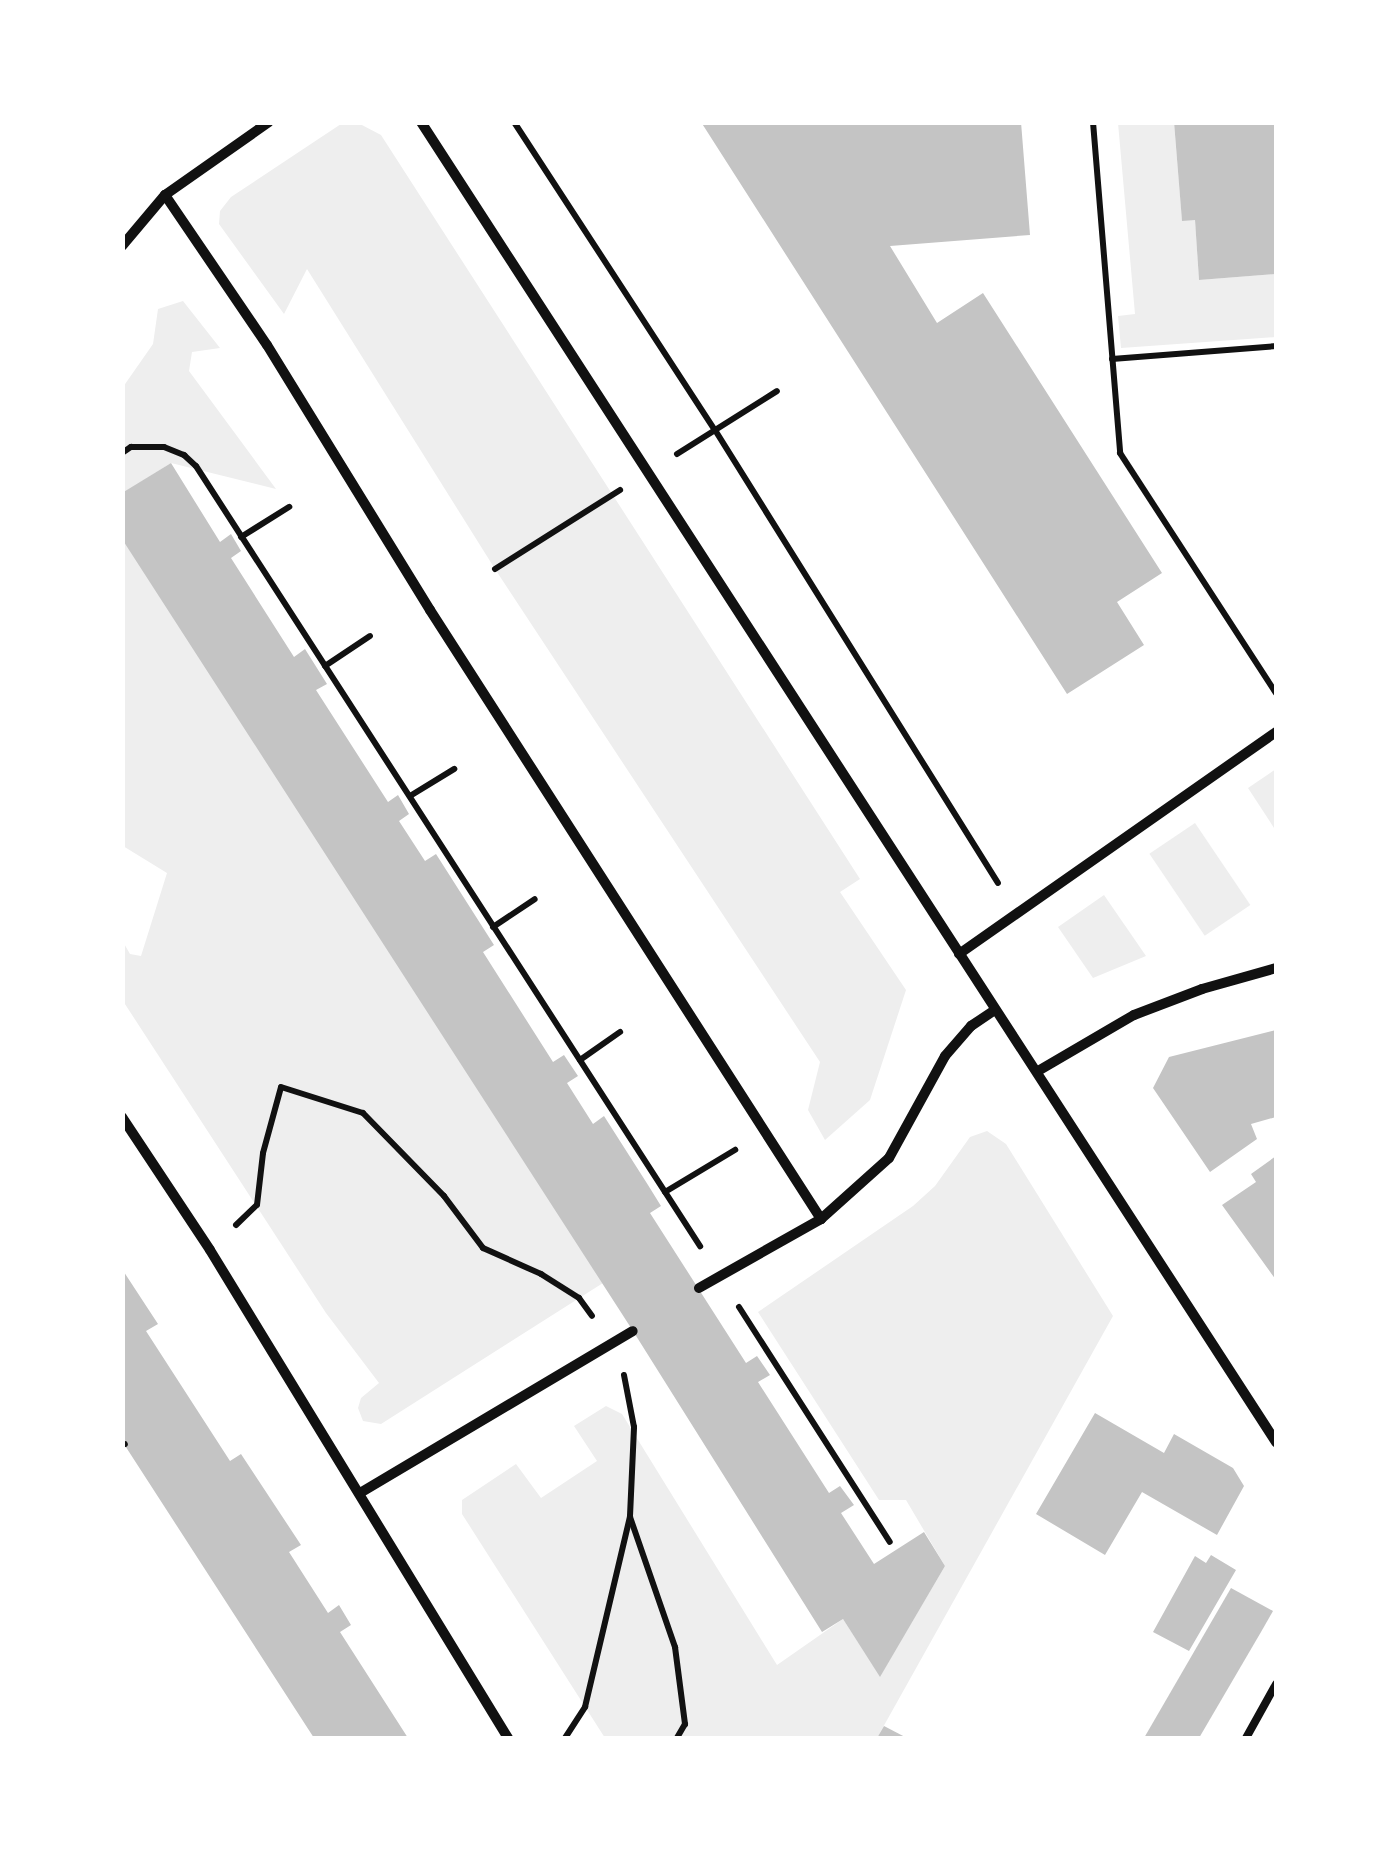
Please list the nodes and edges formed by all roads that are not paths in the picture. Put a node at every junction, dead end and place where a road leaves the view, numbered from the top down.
1 (269, 122) edge
2 (421, 122) edge
3 (166, 195) junction
4 (122, 246) edge
5 (1276, 732) edge
6 (959, 954) junction
7 (1276, 968) edge
8 (995, 1010) junction
9 (1038, 1071) junction
10 (122, 1117) edge
11 (821, 1218) junction
12 (700, 1288) dead end
13 (633, 1330) dead end
14 (1276, 1442) edge
15 (360, 1494) junction
16 (1276, 1684) edge
17 (508, 1738) edge
18 (1246, 1738) edge

1 - 3 street
2 - 6 street
3 - 4 street
3 - 11 street
5 - 6 street
6 - 8 street
7 - 9 street
8 - 9 street
8 - 11 street
9 - 14 street
10 - 15 street
11 - 12 street
13 - 15 street
15 - 17 street
16 - 18 lane

